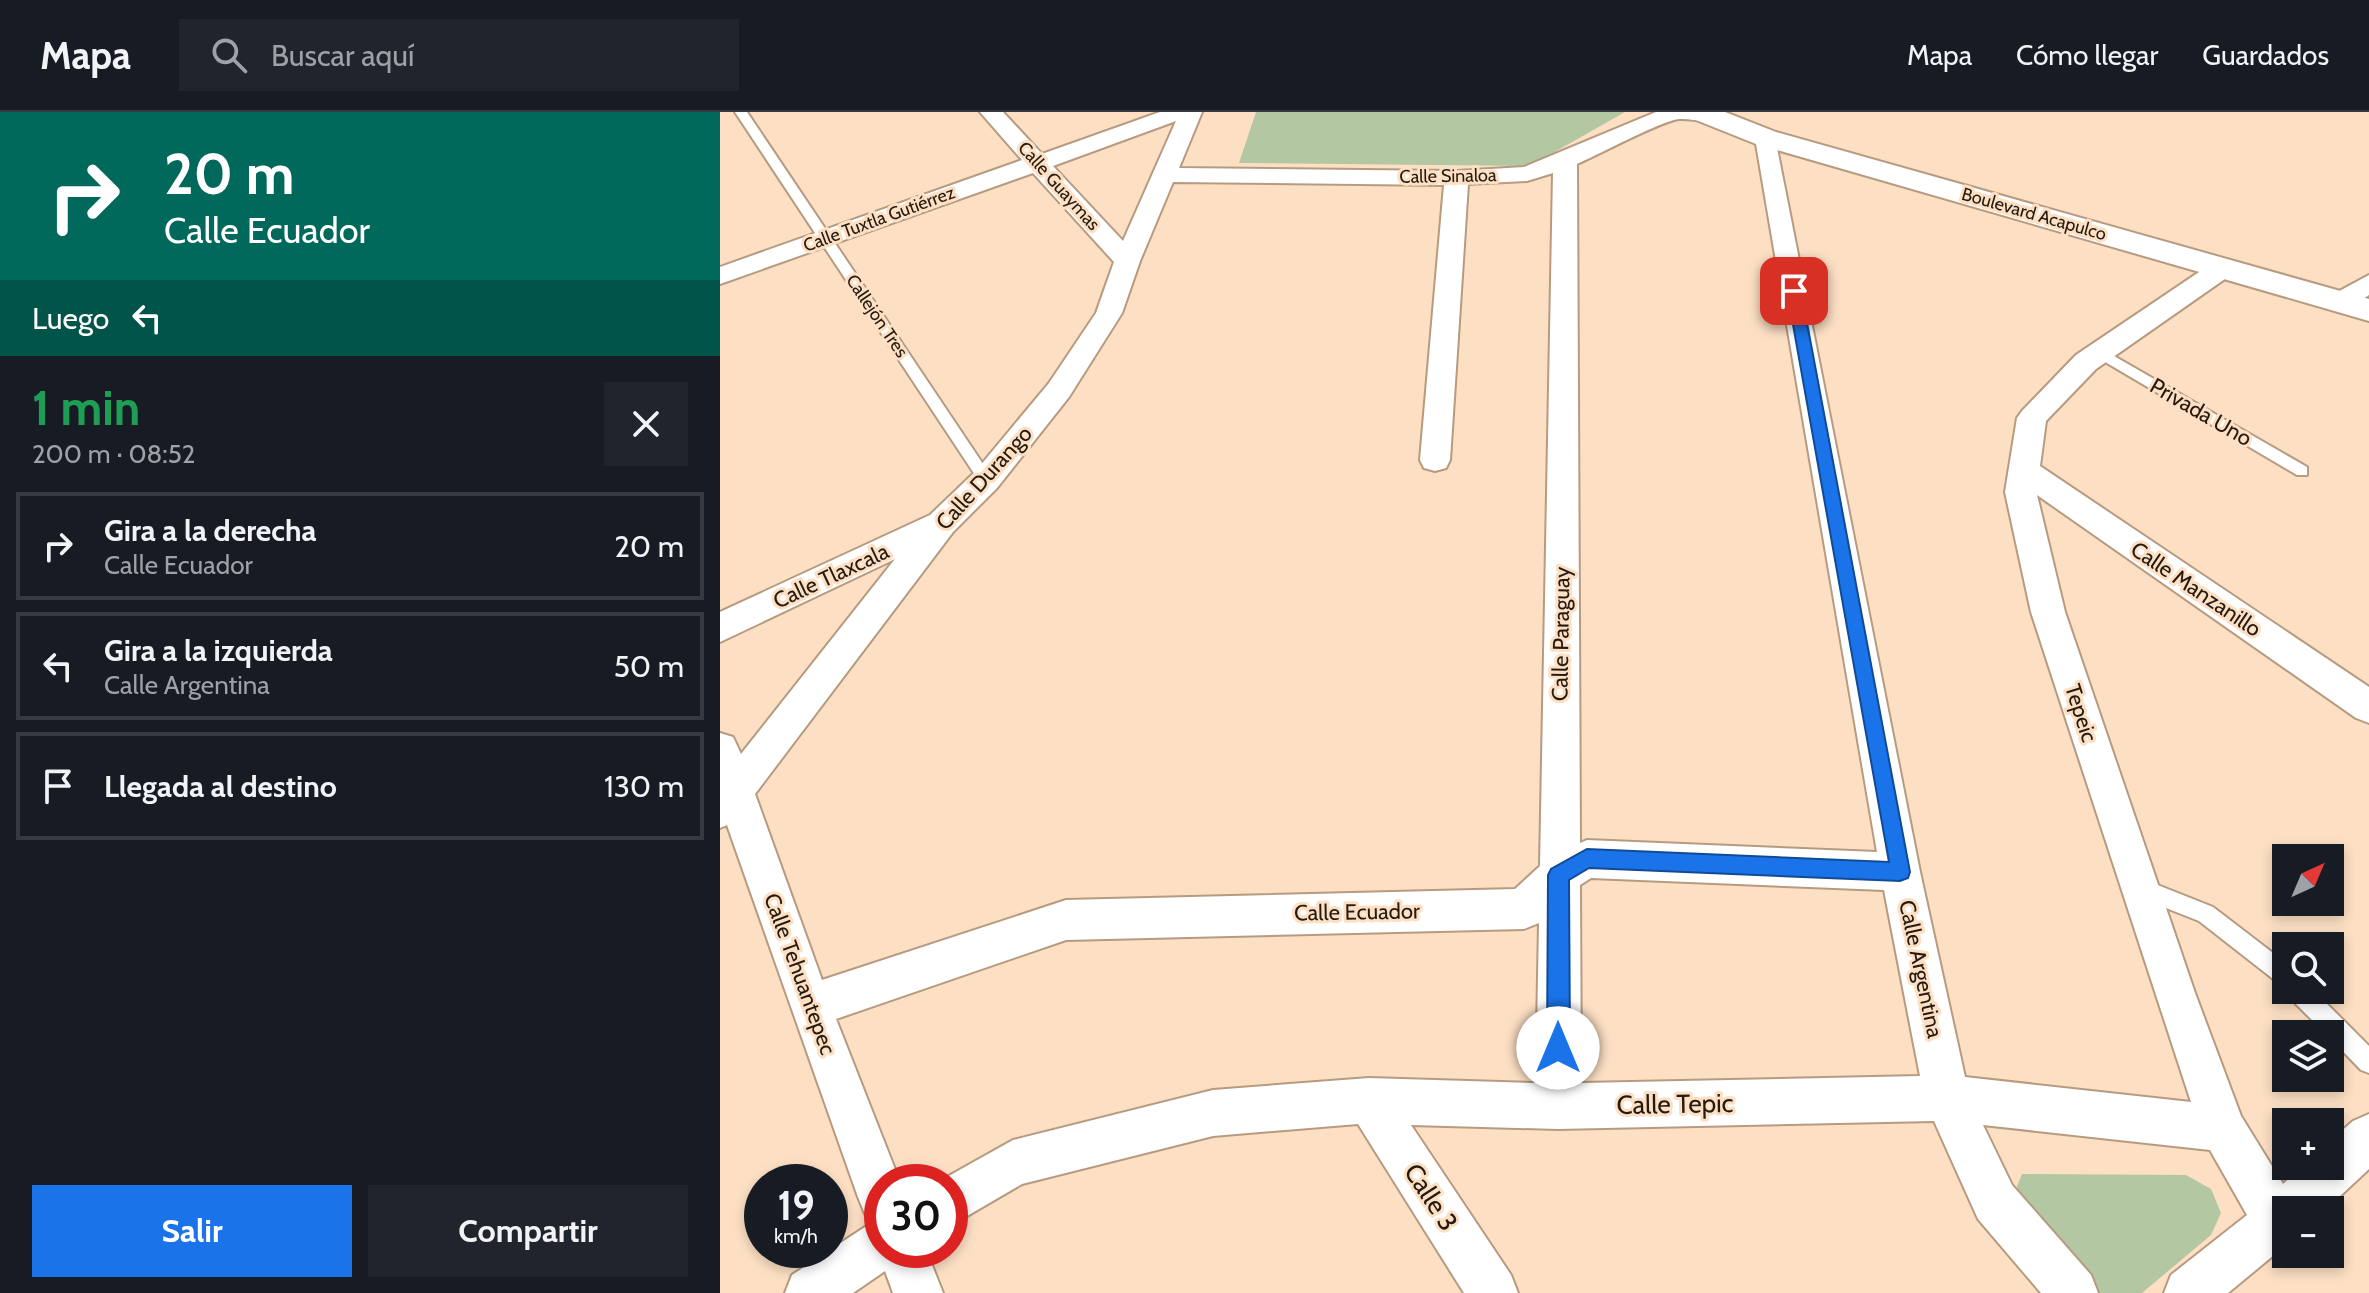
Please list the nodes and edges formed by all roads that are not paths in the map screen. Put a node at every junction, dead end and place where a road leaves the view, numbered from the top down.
1 (741, 112) edge
2 (991, 112) edge
3 (1181, 112) edge
4 (1191, 112) edge
5 (1707, 113) edge
6 (1766, 138) junction
7 (1565, 161) junction
8 (1037, 162) junction
9 (1167, 175) junction
10 (1457, 178) junction
11 (825, 239) junction
12 (1127, 261) junction
13 (2223, 268) junction
14 (720, 276) edge
15 (2369, 283) edge
16 (2355, 306) edge
17 (2100, 353) junction
18 (1435, 460) dead end
19 (2023, 470) junction
20 (2302, 471) dead end
21 (986, 480) junction
22 (942, 523) junction
23 (720, 628) edge
24 (2369, 707) edge
25 (720, 749) edge
26 (728, 800) edge
27 (1900, 872) junction
28 (1559, 875) junction
29 (2137, 887) junction
30 (2272, 964) edge
31 (2312, 1004) edge
32 (810, 1006) junction
33 (2369, 1062) edge
34 (1947, 1098) junction
35 (1369, 1101) junction
36 (1558, 1106) junction
37 (2223, 1129) junction
38 (2369, 1137) edge
39 (870, 1164) edge
40 (968, 1191) edge
41 (2305, 1196) edge
42 (2272, 1197) edge
43 (2272, 1226) edge
44 (864, 1256) edge
45 (909, 1268) edge
46 (810, 1293) edge
47 (918, 1293) edge
48 (1493, 1293) edge
49 (2073, 1293) edge
50 (2189, 1293) edge

1 - 11 lane, Callejón Tres
2 - 8 street, Calle Guaymas
3 - 8 street, Calle Tuxtla Gutiérrez
4 - 9 street, Calle Durango
5 - 6 main road, Boulevard Acapulco
5 - 7 street, Calle Sinaloa
6 - 13 main road, Boulevard Acapulco
6 - 27 street, Calle Argentina
7 - 10 street, Calle Sinaloa
7 - 28 street, Calle Paraguay
8 - 11 street, Calle Tuxtla Gutiérrez
8 - 12 street, Calle Guaymas
9 - 10 street, Calle Sinaloa
9 - 12 street, Calle Durango
10 - 18 street
11 - 14 street, Calle Tuxtla Gutiérrez
11 - 21 lane, Callejón Tres
12 - 21 street, Calle Durango
13 - 16 main road, Boulevard Acapulco
13 - 17 street, Tepeic
15 - 16 street
17 - 19 street, Tepeic
17 - 20 lane, Privada Uno
19 - 24 street, Calle Manzanillo
19 - 29 street, Tepeic
21 - 22 street, Calle Durango
22 - 23 street, Calle Tlaxcala
22 - 26 street, Calle Durango
25 - 26 street, Calle Tehuantepec
26 - 32 street, Calle Tehuantepec
27 - 28 street, Calle Ecuador
27 - 34 street, Calle Argentina
28 - 32 street, Calle Ecuador
28 - 36 street, Calle Paraguay
29 - 30 lane
29 - 37 street, Tepeic
31 - 33 lane
32 - 39 street, Calle Tehuantepec
34 - 36 street, Calle Tepic
34 - 37 street, Calle Tepic
34 - 49 street, Calle Argentina
35 - 36 street, Calle Tepic
35 - 40 street, Calle Tepic
35 - 48 street, Calle 3
37 - 42 street, Tepeic
38 - 41 street
43 - 50 street
44 - 46 street
45 - 47 street

